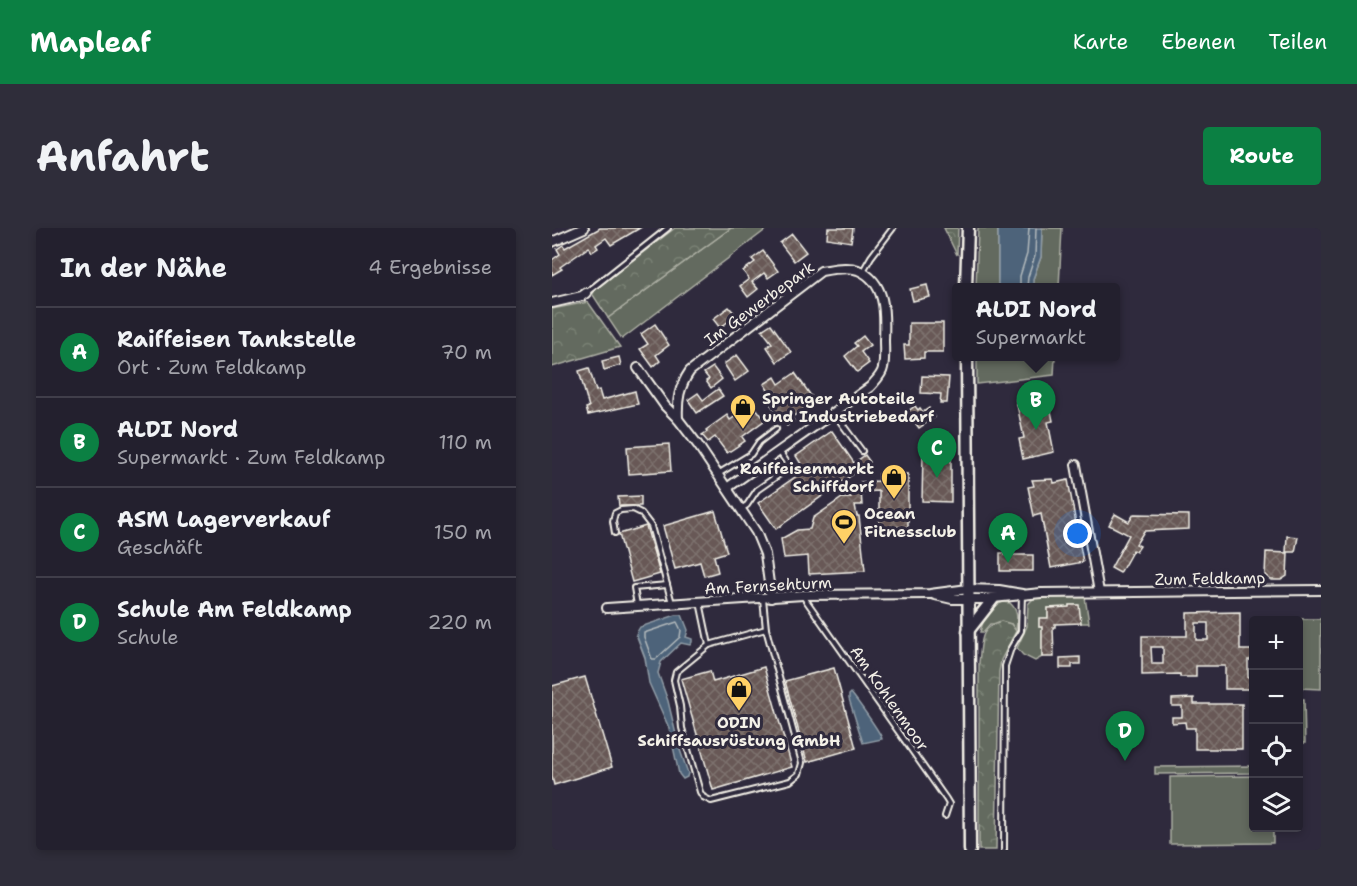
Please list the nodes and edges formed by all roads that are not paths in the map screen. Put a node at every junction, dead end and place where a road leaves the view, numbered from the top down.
1 (584, 228) edge
2 (668, 228) edge
3 (893, 228) edge
4 (968, 228) edge
5 (552, 242) edge
6 (862, 273) junction
7 (966, 283) edge
8 (586, 293) joint
9 (552, 303) edge
10 (967, 361) edge
11 (638, 368) dead end
12 (834, 412) junction
13 (678, 419) junction
14 (776, 429) dead end
15 (779, 450) junction
16 (861, 451) dead end
17 (1076, 465) dead end
18 (718, 474) junction
19 (727, 488) junction
20 (741, 509) junction
21 (615, 533) dead end
22 (667, 585) junction
23 (1321, 590) edge
24 (1099, 592) junction
25 (968, 594) junction
26 (1022, 594) junction
27 (803, 595) junction
28 (767, 598) junction
29 (993, 599) junction
30 (700, 602) junction
31 (672, 604) junction
32 (637, 606) junction
33 (607, 608) dead end
34 (766, 629) junction
35 (968, 632) junction
36 (709, 645) junction
37 (945, 816) dead end
38 (970, 850) edge
39 (1004, 850) edge

1 - 5 street
2 - 8 lane
3 - 6 lane
4 - 7 main road
6 - 12 street
6 - 13 street, Im Gewerbepark
8 - 9 street
10 - 25 main road
11 - 13 street
12 - 15 street
12 - 16 lane
13 - 18 street
14 - 18 lane
15 - 19 street
15 - 20 lane
17 - 24 street
18 - 19 street
19 - 20 street
20 - 28 street
21 - 22 lane
22 - 31 lane
22 - 32 lane
23 - 24 street, Zum Feldkamp
24 - 26 street, Zum Feldkamp
25 - 26 street, Zum Feldkamp
25 - 27 street, Am Fernsehturm
25 - 29 street, Zum Feldkamp
25 - 35 main road
26 - 29 street, Zum Feldkamp
26 - 39 lane
27 - 28 street, Am Fernsehturm
27 - 37 lane, Am Kohlenmoor
28 - 30 street, Am Fernsehturm
28 - 34 lane
29 - 35 main road
30 - 31 street, Am Fernsehturm
30 - 36 lane
31 - 32 street, Am Fernsehturm
32 - 33 street, Am Fernsehturm
34 - 36 lane
34 - 36 lane
35 - 38 main road

